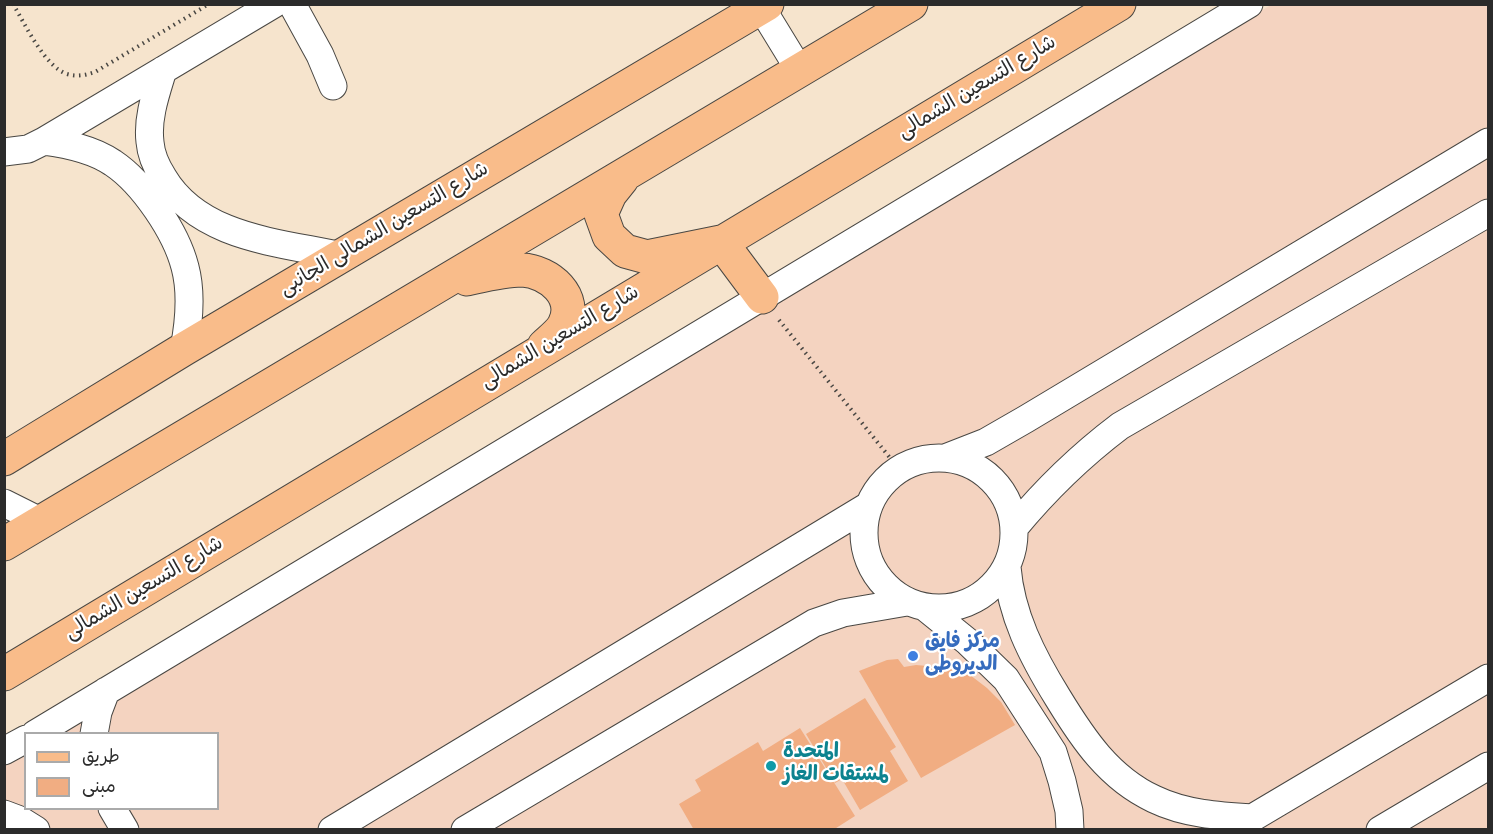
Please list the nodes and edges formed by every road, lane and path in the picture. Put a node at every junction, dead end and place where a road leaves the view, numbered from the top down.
1 (13, 4) edge
2 (209, 4) edge
3 (274, 4) edge
4 (292, 4) edge
5 (911, 4) edge
6 (1119, 4) edge
7 (1249, 4) edge
8 (762, 6) edge
9 (163, 70) junction
10 (800, 71) junction
11 (333, 86) dead end
12 (44, 141) junction
13 (1488, 142) edge
14 (151, 151) junction
15 (4, 152) edge
16 (123, 170) junction
17 (625, 175) junction
18 (173, 212) junction
19 (1488, 213) edge
20 (722, 242) junction
21 (342, 256) junction
22 (446, 283) junction
23 (762, 297) junction
24 (184, 349) junction
25 (535, 356) junction
26 (945, 458) junction
27 (4, 459) edge
28 (899, 469) junction
29 (4, 503) edge
30 (868, 506) junction
31 (42, 522) junction
32 (1014, 528) junction
33 (4, 544) edge
34 (1007, 567) junction
35 (916, 605) junction
36 (4, 674) edge
37 (1488, 678) edge
38 (106, 691) junction
39 (37, 732) edge
40 (94, 732) edge
41 (24, 740) edge
42 (4, 751) edge
43 (1484, 774) edge
44 (113, 810) edge
45 (1243, 824) edge
46 (125, 830) edge
47 (332, 830) edge
48 (465, 830) edge
49 (1070, 830) edge
50 (1380, 830) edge

1 - 2 path
3 - 9 street
4 - 11 street
5 - 10 main road
6 - 20 main road, شارع التسعين الشمالى
7 - 23 street
8 - 10 street
8 - 21 main road, شارع التسعين الشمالى الجانبى
9 - 12 street
9 - 14 street
10 - 17 main road
12 - 15 street
12 - 16 street
13 - 26 street
14 - 16 street
14 - 18 street
16 - 18 street
17 - 20 main road
17 - 22 main road
18 - 21 street
18 - 24 street
19 - 32 street
20 - 23 main road
20 - 25 main road, شارع التسعين الشمالى
21 - 24 main road, شارع التسعين الشمالى الجانبى
22 - 25 main road
22 - 31 main road
23 - 28 path
23 - 38 street
24 - 27 main road, شارع التسعين الشمالى الجانبى
25 - 36 main road, شارع التسعين الشمالى
26 - 28 street
26 - 32 street
28 - 30 street
29 - 31 street
30 - 35 street
30 - 47 street
31 - 33 main road
32 - 34 street
34 - 35 street
34 - 45 street
35 - 48 street
35 - 49 street
37 - 45 street
38 - 39 street
38 - 40 street
41 - 42 street
43 - 50 street
44 - 46 street

